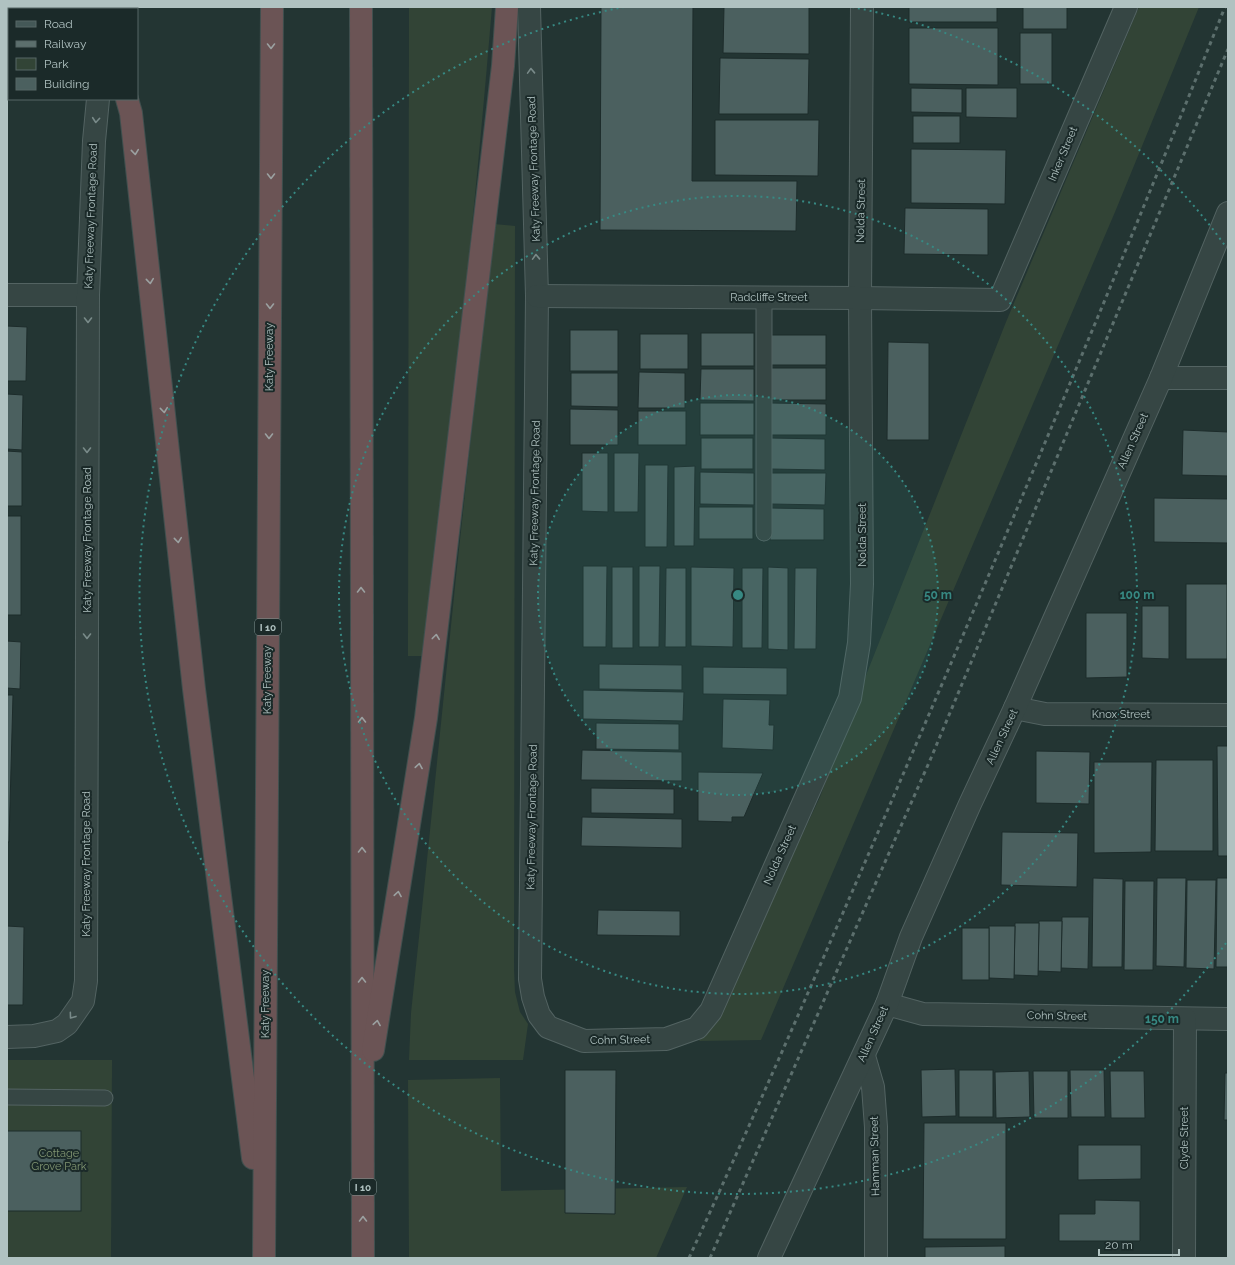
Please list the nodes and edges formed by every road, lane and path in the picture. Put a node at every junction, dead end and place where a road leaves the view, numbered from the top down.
1 (272, 7) edge
2 (361, 7) edge
3 (507, 7) edge
4 (529, 7) edge
5 (862, 7) edge
6 (1126, 7) edge
7 (98, 100) edge
8 (127, 100) edge
9 (1228, 213) edge
10 (7, 295) edge
11 (88, 295) junction
12 (537, 296) junction
13 (764, 297) junction
14 (860, 298) junction
15 (1000, 300) joint
16 (1161, 378) junction
17 (1228, 378) edge
18 (764, 533) dead end
19 (1016, 708) junction
20 (1228, 715) edge
21 (530, 979) joint
22 (887, 1004) junction
23 (1185, 1019) junction
24 (1228, 1019) edge
25 (697, 1028) joint
26 (7, 1037) edge
27 (864, 1056) junction
28 (7, 1097) edge
29 (106, 1098) dead end
30 (362, 1117) junction
31 (264, 1252) edge
32 (363, 1258) edge
33 (769, 1258) edge
34 (876, 1258) edge
35 (1184, 1258) edge

1 -> 31 highway, Katy Freeway / I 10
30 -> 2 highway, I 10
30 -> 3 highway
12 -> 4 street, Katy Freeway Frontage Road
5 - 14 street, Nolda Street
6 - 15 street, Inker Street
7 -> 11 street, Katy Freeway Frontage Road
8 -> 31 highway
9 - 16 street, Allen Street
10 - 11 street
11 -> 26 street, Katy Freeway Frontage Road
12 - 13 street, Radcliffe Street
12 - 21 street, Katy Freeway Frontage Road
13 - 14 street, Radcliffe Street
13 - 18 lane
14 - 15 street, Radcliffe Street
14 - 25 street, Nolda Street
16 - 17 street
16 - 19 street, Allen Street
19 - 20 street, Knox Street
19 - 22 street, Allen Street
21 - 25 street, Cohn Street
22 - 23 street, Cohn Street
22 - 27 street, Allen Street
23 - 24 street, Cohn Street
23 - 35 street, Clyde Street
27 - 33 street, Allen Street
27 - 34 street, Hamman Street
28 - 29 lane
32 -> 30 highway, I 10

